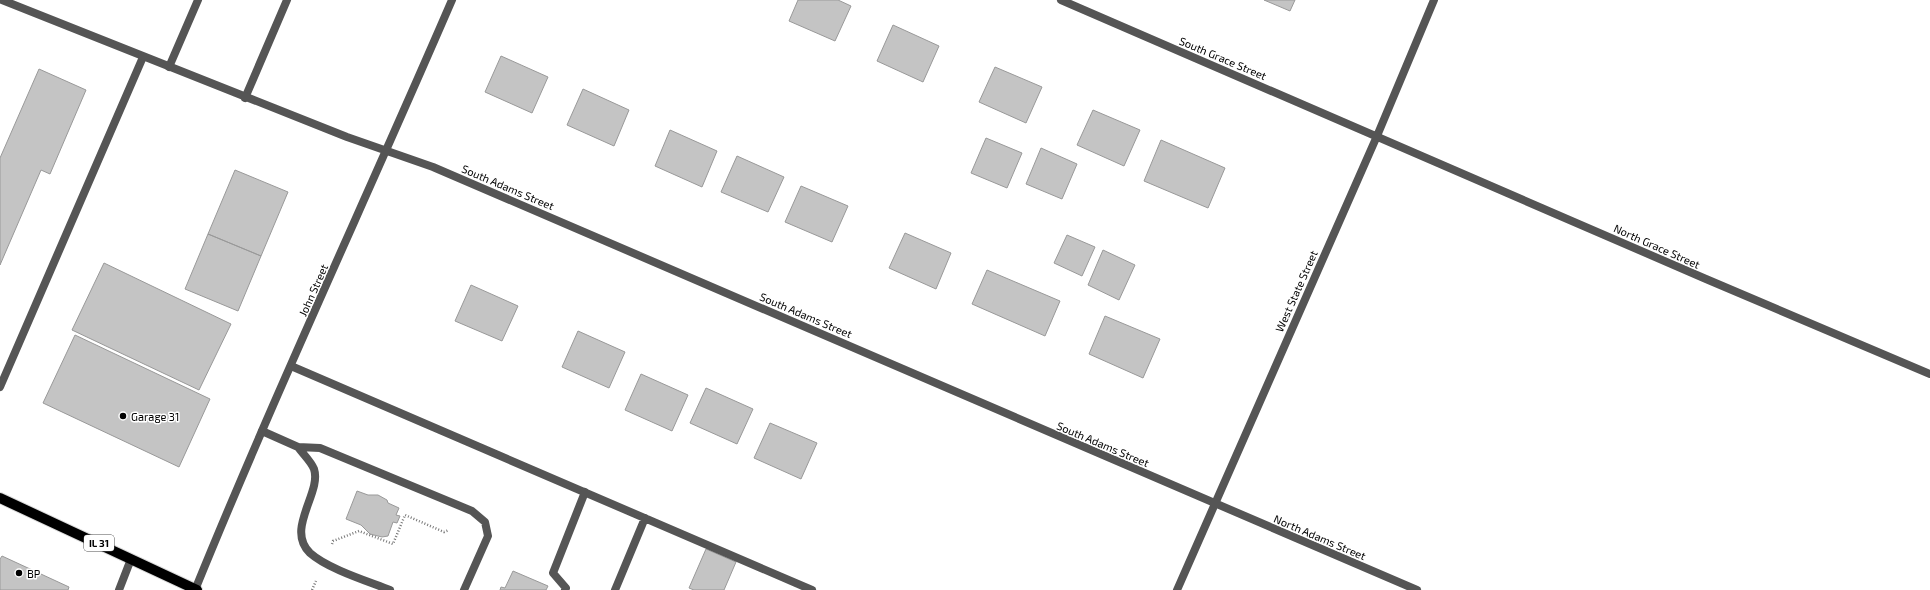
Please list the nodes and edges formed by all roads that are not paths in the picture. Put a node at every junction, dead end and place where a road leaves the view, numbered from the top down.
1 (2, 0) edge
2 (198, 0) edge
3 (287, 0) edge
4 (452, 0) edge
5 (1061, 0) edge
6 (1434, 0) edge
7 (143, 57) junction
8 (169, 67) junction
9 (245, 98) junction
10 (1377, 136) junction
11 (387, 151) junction
12 (291, 366) junction
13 (1930, 374) edge
14 (0, 387) edge
15 (262, 431) junction
16 (298, 447) junction
17 (585, 492) junction
18 (0, 498) edge
19 (1215, 504) junction
20 (645, 518) junction
21 (131, 559) junction
22 (119, 590) edge
23 (196, 590) edge
24 (390, 590) edge
25 (464, 590) edge
26 (565, 590) edge
27 (615, 590) edge
28 (812, 590) edge
29 (1177, 590) edge
30 (1417, 590) edge

1 - 7 street, South Adams Street
2 - 8 street
3 - 9 street
4 - 11 street, John Street
5 - 10 street, South Grace Street
6 - 10 street, West State Street
7 - 8 street, South Adams Street
7 - 14 street
8 - 9 street, South Adams Street
9 - 11 street, South Adams Street
10 - 13 street, North Grace Street
10 - 19 street, West State Street
11 - 12 street, John Street
11 - 19 street, South Adams Street
12 - 15 street, John Street
12 - 17 street
15 - 16 street
15 - 23 street, John Street
16 - 24 street
16 - 25 street
17 - 20 street
17 - 26 street
18 - 21 main road, IL 31
19 - 29 street, West State Street
19 - 30 street, North Adams Street
20 - 27 street
20 - 28 street
21 - 22 street
21 - 23 main road, IL 31

